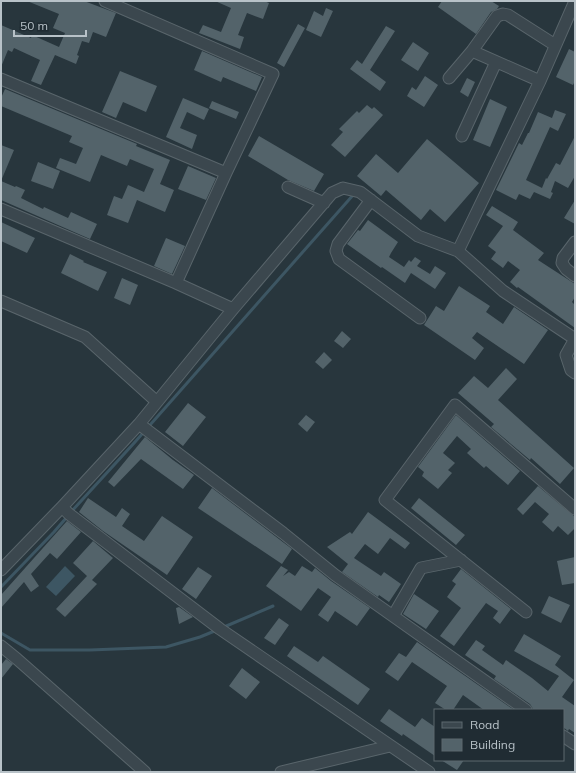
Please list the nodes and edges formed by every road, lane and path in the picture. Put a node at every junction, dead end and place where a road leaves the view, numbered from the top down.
1 (105, 1) edge
2 (575, 1) edge
3 (555, 45) junction
4 (472, 51) junction
5 (496, 62) junction
6 (449, 78) dead end
7 (1, 79) edge
8 (540, 81) junction
9 (462, 136) dead end
10 (226, 173) junction
11 (288, 187) dead end
12 (371, 200) junction
13 (324, 203) junction
14 (1, 209) edge
15 (575, 242) edge
16 (458, 251) junction
17 (575, 276) edge
18 (176, 283) junction
19 (1, 301) edge
20 (233, 308) junction
21 (420, 318) dead end
22 (575, 339) edge
23 (575, 372) edge
24 (157, 402) junction
25 (143, 428) junction
26 (62, 507) junction
27 (575, 509) edge
28 (461, 560) junction
29 (1, 570) edge
30 (526, 612) dead end
31 (393, 616) junction
32 (1, 646) edge
33 (525, 709) edge
34 (564, 737) edge
35 (575, 744) edge
36 (390, 746) junction
37 (145, 772) edge
38 (281, 772) edge
39 (429, 772) edge

1 - 10 street
2 - 3 street
3 - 4 street
3 - 8 street
4 - 5 street
4 - 6 street
5 - 8 street
5 - 9 street
7 - 10 street
8 - 16 street
10 - 18 street
11 - 13 street
12 - 13 street
12 - 16 street
12 - 21 street
13 - 20 street
14 - 18 street
15 - 17 street
16 - 22 street
18 - 20 street
19 - 24 street
20 - 24 street
22 - 23 street
24 - 25 street
25 - 26 street
25 - 31 street
26 - 29 street
26 - 36 street
27 - 28 street
28 - 30 street
28 - 31 street
31 - 33 street
32 - 37 street
34 - 35 street
36 - 38 street
36 - 39 street

